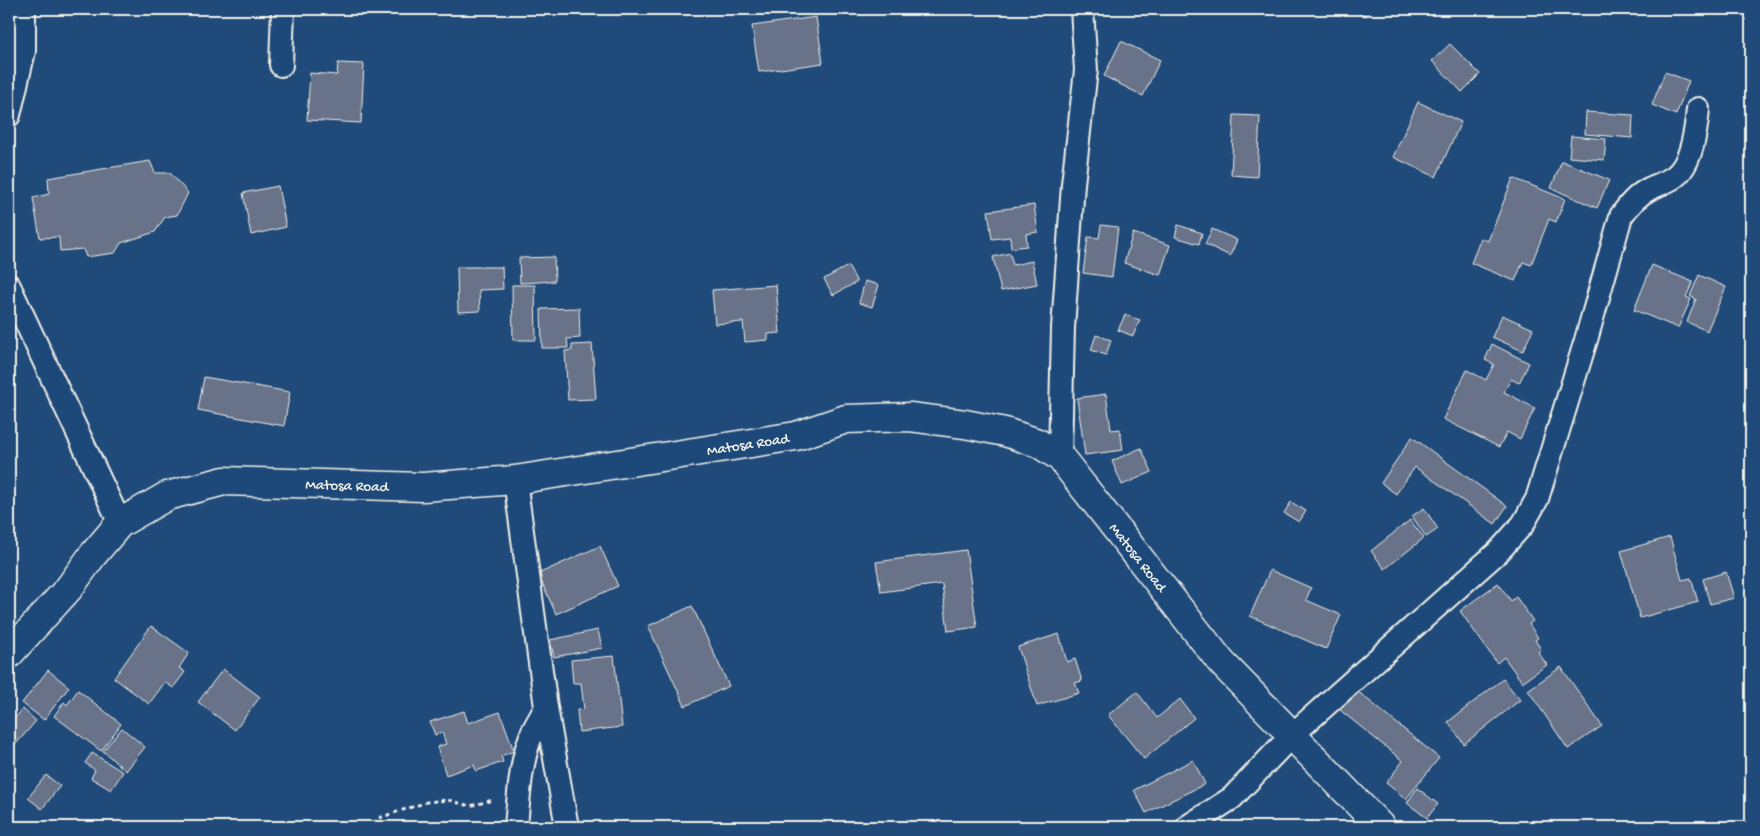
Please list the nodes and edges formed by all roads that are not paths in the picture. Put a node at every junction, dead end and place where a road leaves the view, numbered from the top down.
1 (24, 9) edge
2 (283, 9) edge
3 (1082, 9) edge
4 (281, 65) dead end
5 (1698, 109) dead end
6 (9, 115) edge
7 (9, 286) edge
8 (1060, 456) junction
9 (515, 480) junction
10 (120, 523) junction
11 (9, 654) edge
12 (546, 706) junction
13 (1292, 735) junction
14 (516, 827) edge
15 (567, 827) edge
16 (1187, 827) edge
17 (1381, 827) edge

1 - 6 street
2 - 4 street
3 - 8 street
5 - 13 street
7 - 10 street
8 - 9 street, Matosa Road
8 - 13 street, Matosa Road
9 - 10 street, Matosa Road
9 - 12 street
10 - 11 street, Matosa Road
12 - 14 street
12 - 15 street
13 - 16 street
13 - 17 street, Matosa Road

